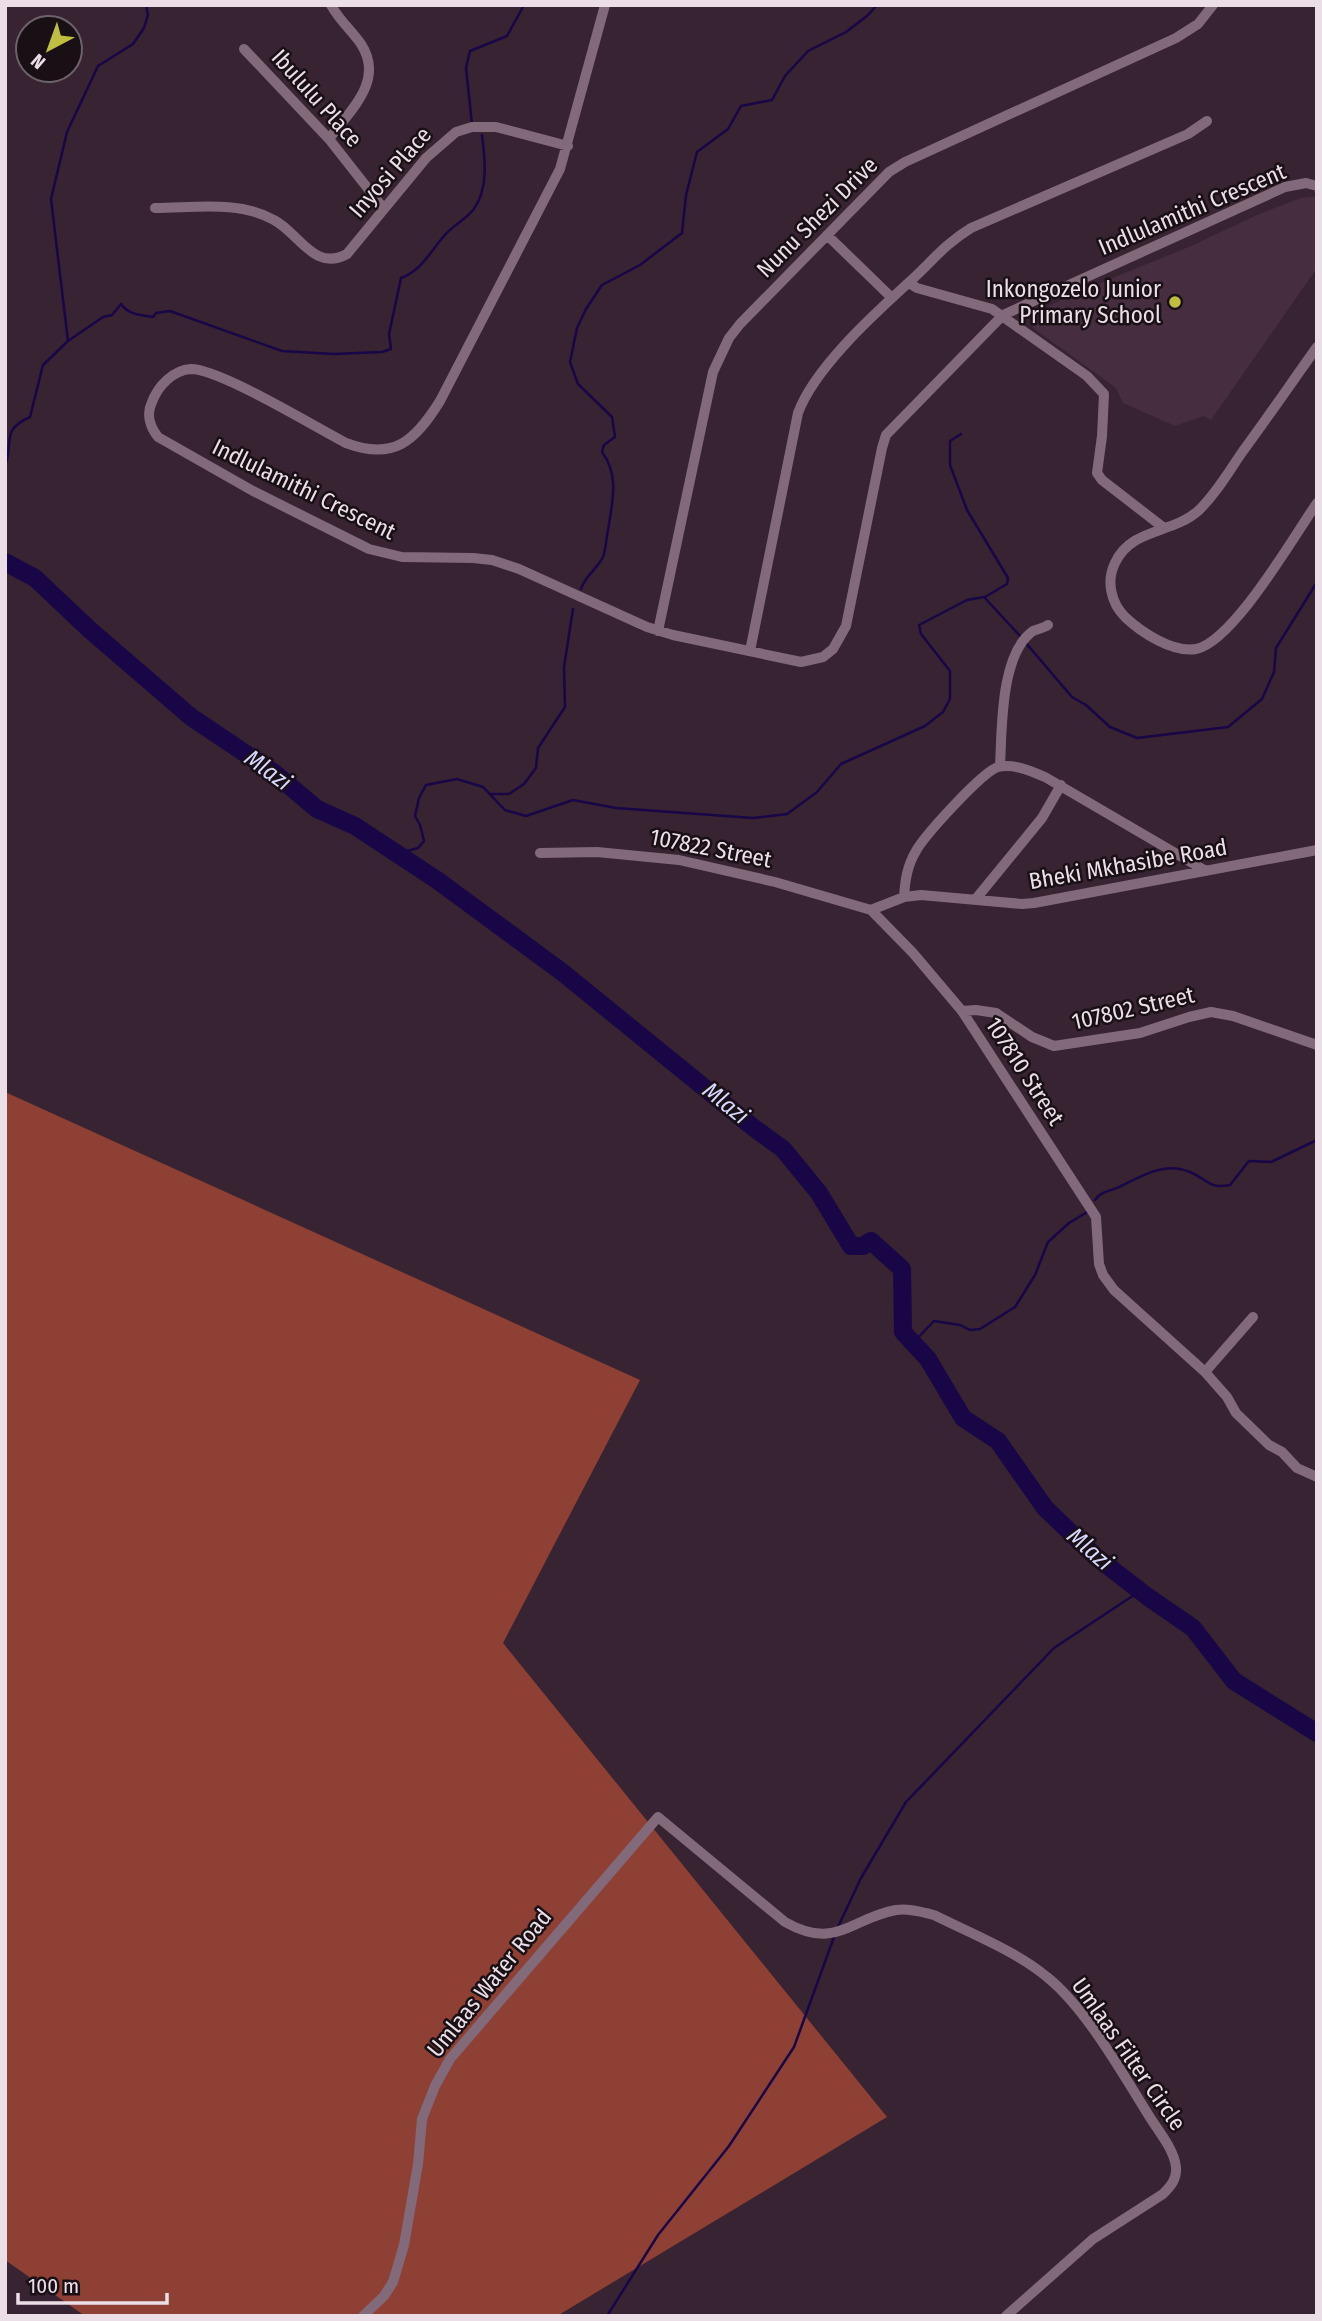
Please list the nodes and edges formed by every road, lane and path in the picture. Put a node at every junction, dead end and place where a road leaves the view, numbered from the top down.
1 (331, 5) edge
2 (605, 5) edge
3 (1213, 5) edge
4 (244, 49) dead end
5 (1207, 121) dead end
6 (329, 139) junction
7 (568, 146) junction
8 (1317, 186) edge
9 (155, 208) dead end
10 (384, 209) junction
11 (827, 235) junction
12 (909, 283) junction
13 (892, 298) junction
14 (1003, 316) junction
15 (1317, 347) edge
16 (1317, 503) edge
17 (1164, 528) junction
18 (1048, 625) dead end
19 (658, 631) junction
20 (750, 652) junction
21 (1000, 766) junction
22 (1061, 785) junction
23 (1317, 850) edge
24 (540, 853) dead end
25 (1206, 871) junction
26 (904, 897) junction
27 (975, 900) junction
28 (871, 910) junction
29 (962, 1011) junction
30 (1317, 1045) edge
31 (1254, 1317) dead end
32 (1205, 1372) junction
33 (1317, 1477) edge
34 (658, 1817) joint
35 (363, 2316) edge
36 (1006, 2316) edge

1 - 6 street
2 - 7 street, Indlulamithi Crescent
3 - 11 street, Nunu Shezi Drive
4 - 6 street, Ibululu Place
5 - 12 street
6 - 10 street, Ibululu Place
7 - 10 street, Inyosi Place
7 - 19 street, Indlulamithi Crescent
8 - 14 street, Indlulamithi Crescent
9 - 10 street, Inyosi Place
11 - 13 street
11 - 19 street, Nunu Shezi Drive
12 - 13 street
12 - 14 street
13 - 20 street
14 - 17 street
14 - 20 street, Indlulamithi Crescent
15 - 17 street
16 - 17 street
18 - 21 street
19 - 20 street, Indlulamithi Crescent
21 - 22 street
21 - 26 street
22 - 25 street
22 - 27 street
23 - 25 street, Bheki Mkhasibe Road
24 - 28 street, 107822 Street
25 - 27 street, Bheki Mkhasibe Road
26 - 27 street, Bheki Mkhasibe Road
26 - 28 street
28 - 29 street, 107810 Street
29 - 30 street, 107802 Street
29 - 32 street, 107810 Street
31 - 32 street
32 - 33 street
34 - 35 street, Umlaas Water Road
34 - 36 street, Umlaas Filter Circle

